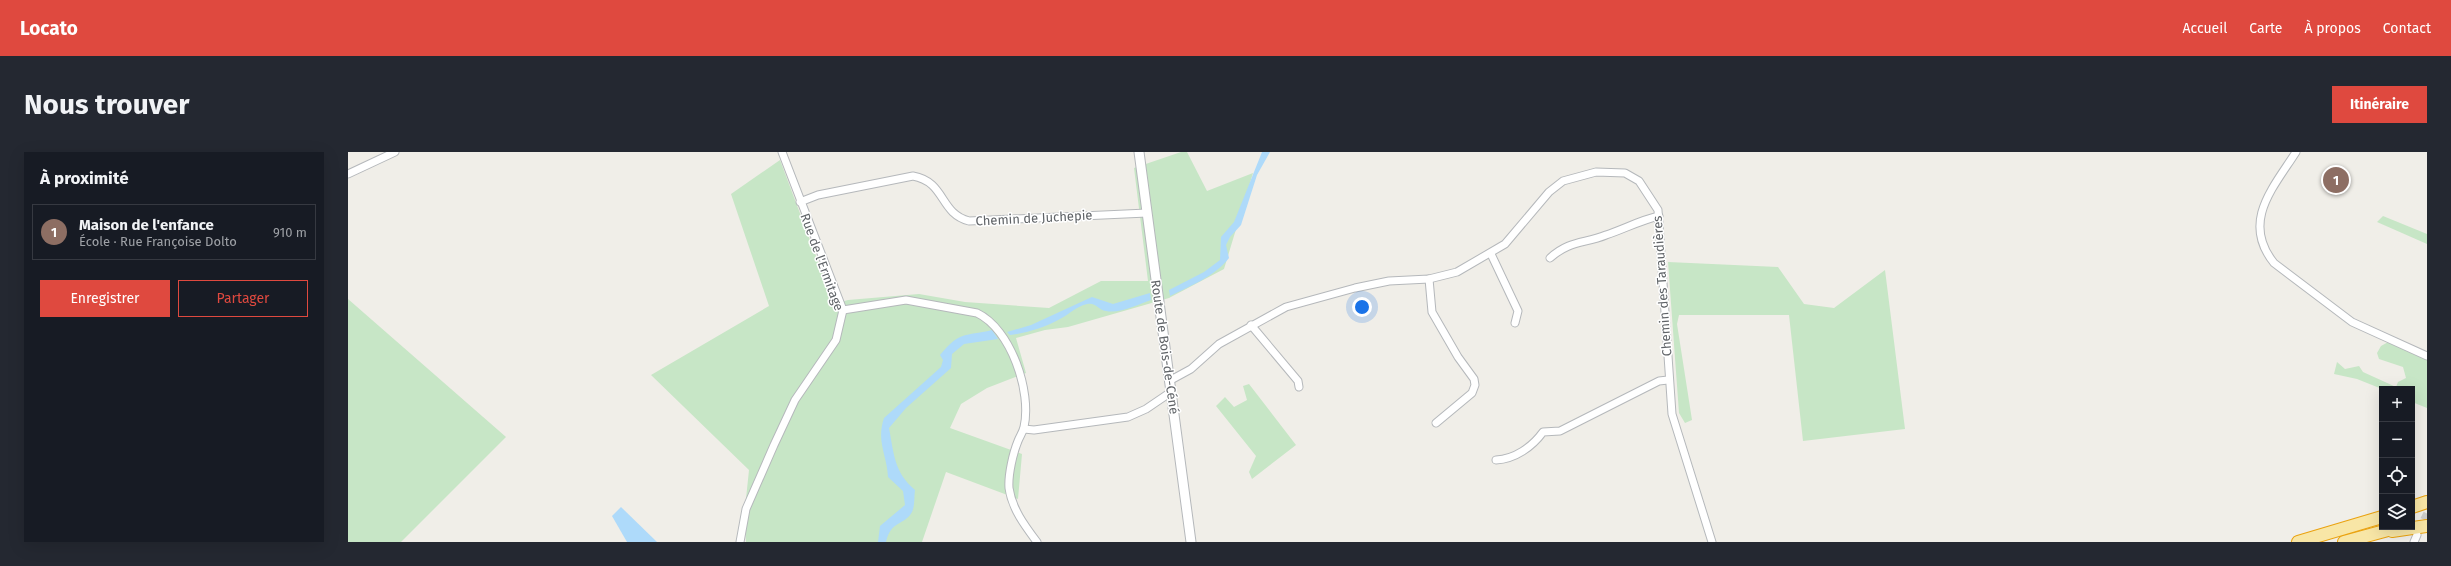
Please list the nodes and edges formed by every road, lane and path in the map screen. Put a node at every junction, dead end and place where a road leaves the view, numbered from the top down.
1 (395, 152) edge
2 (782, 152) edge
3 (1139, 152) edge
4 (2296, 152) edge
5 (348, 174) edge
6 (800, 202) junction
7 (1147, 213) junction
8 (1659, 216) junction
9 (1491, 254) junction
10 (1550, 258) dead end
11 (1429, 279) junction
12 (843, 310) junction
13 (1516, 323) dead end
14 (1251, 325) junction
15 (2427, 356) edge
16 (1668, 380) junction
17 (1170, 381) junction
18 (1299, 387) dead end
19 (1171, 392) junction
20 (1436, 423) dead end
21 (1024, 429) junction
22 (1496, 460) dead end
23 (2427, 502) edge
24 (2415, 506) edge
25 (2427, 509) edge
26 (2415, 512) edge
27 (2379, 518) edge
28 (2427, 519) tunnel mouth
29 (2379, 522) edge
30 (2427, 526) edge
31 (2348, 528) junction
32 (2415, 528) edge
33 (2387, 530) edge
34 (2414, 530) tunnel mouth
35 (2373, 534) junction
36 (740, 542) edge
37 (1037, 542) edge
38 (1191, 542) edge
39 (1712, 542) edge
40 (2298, 542) edge
41 (2344, 542) edge
42 (2414, 542) edge

1 - 5 street
2 - 6 street, Rue de l'Ermitage
3 - 7 street, Route de Bois-de-Céné
4 - 15 street
6 - 7 street, Chemin de Juchepie
6 - 12 street, Rue de l'Ermitage
7 - 17 street, Route de Bois-de-Céné
8 - 9 street, Chemin des Taraudières
8 - 10 street
8 - 16 street, Chemin des Taraudières
9 - 11 street, Chemin des Taraudières
9 - 13 street
11 - 14 street, Chemin des Taraudières
11 - 20 street
12 - 21 street
12 - 36 street, Rue de l'Ermitage
14 - 17 street, Chemin des Taraudières
14 - 18 street
16 - 22 street
16 - 39 street, Chemin des Taraudières
17 - 19 street, Route de Bois-de-Céné
19 - 21 street
19 - 38 street, Route de Bois-de-Céné
21 - 37 street
23 - 24 highway
25 - 26 highway
27 - 31 highway
28 - 32 highway
29 - 31 highway
30 - 35 highway
31 - 40 highway
33 - 35 highway
34 - 42 street
35 - 41 highway

